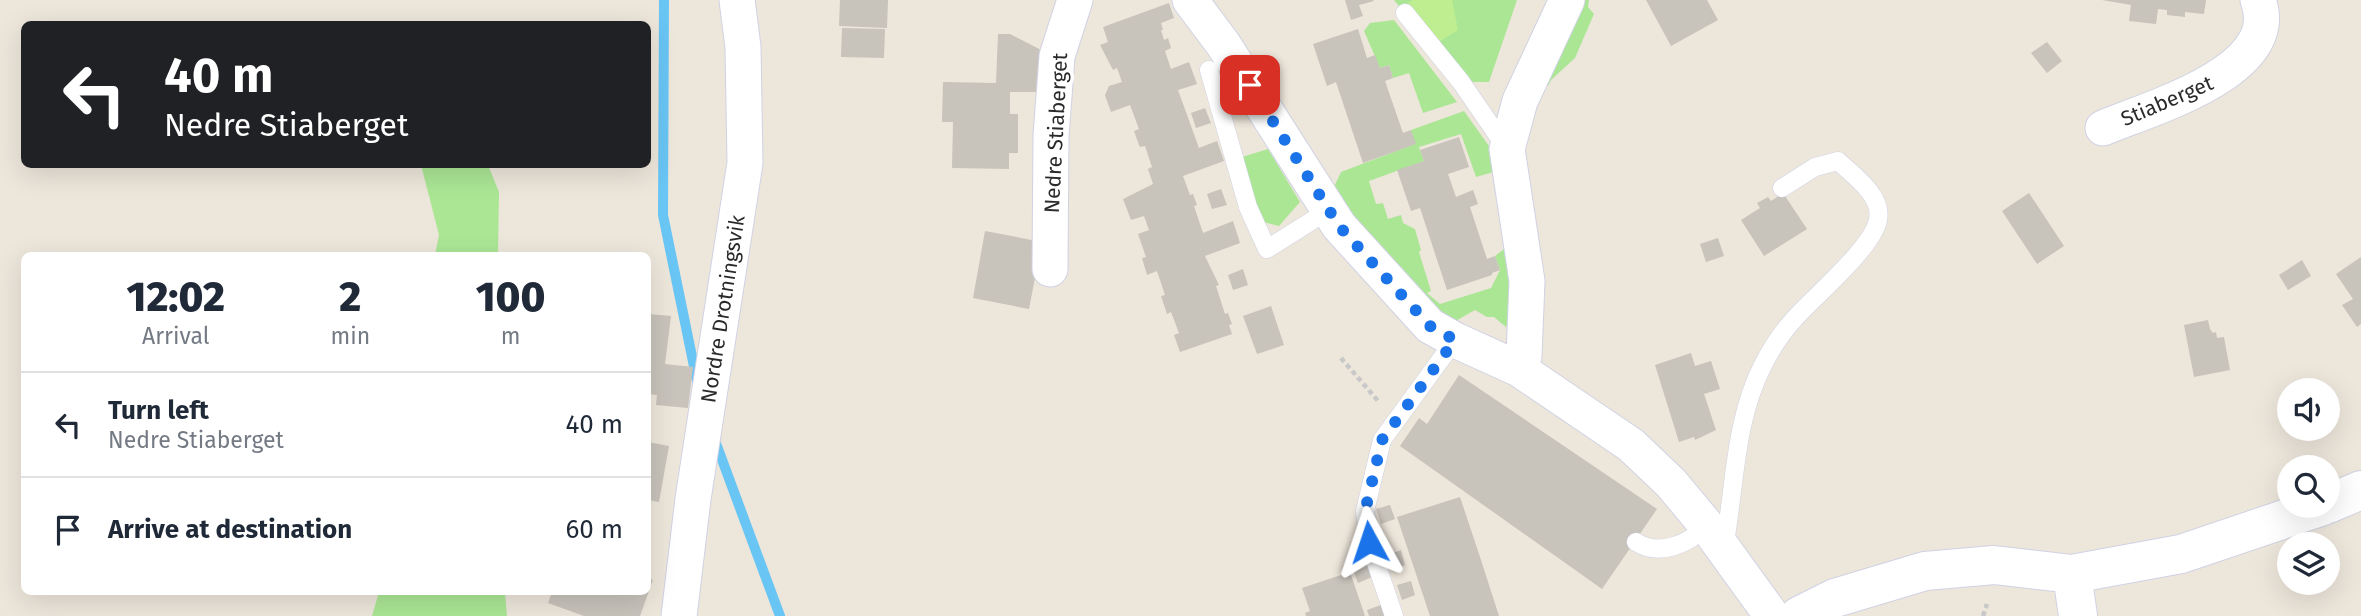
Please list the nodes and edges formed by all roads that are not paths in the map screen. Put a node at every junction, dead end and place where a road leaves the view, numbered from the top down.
1 (737, 0) edge
2 (1075, 0) edge
3 (1190, 0) edge
4 (1567, 0) edge
5 (2258, 0) edge
6 (1405, 13) dead end
7 (1209, 71) dead end
8 (2103, 128) dead end
9 (1507, 149) junction
10 (1782, 188) dead end
11 (1329, 210) junction
12 (1049, 269) dead end
13 (1455, 340) junction
14 (1519, 369) junction
15 (2361, 490) edge
16 (2340, 499) edge
17 (2287, 518) edge
18 (1714, 535) junction
19 (1636, 542) dead end
20 (2072, 574) junction
21 (679, 616) edge
22 (1394, 616) edge
23 (1772, 616) edge
24 (1799, 616) edge
25 (2078, 616) edge

1 - 21 street, Nordre Drotningsvik
2 - 12 street, Nedre Stiaberget
3 - 11 street
4 - 9 street
5 - 8 street, Stiaberget
6 - 9 lane
7 - 11 lane
9 - 14 street
10 - 18 lane
11 - 13 street
13 - 14 street
13 - 22 lane
14 - 18 street
15 - 16 main road
17 - 20 main road
18 - 19 lane
18 - 23 street
20 - 24 main road
20 - 25 main road

